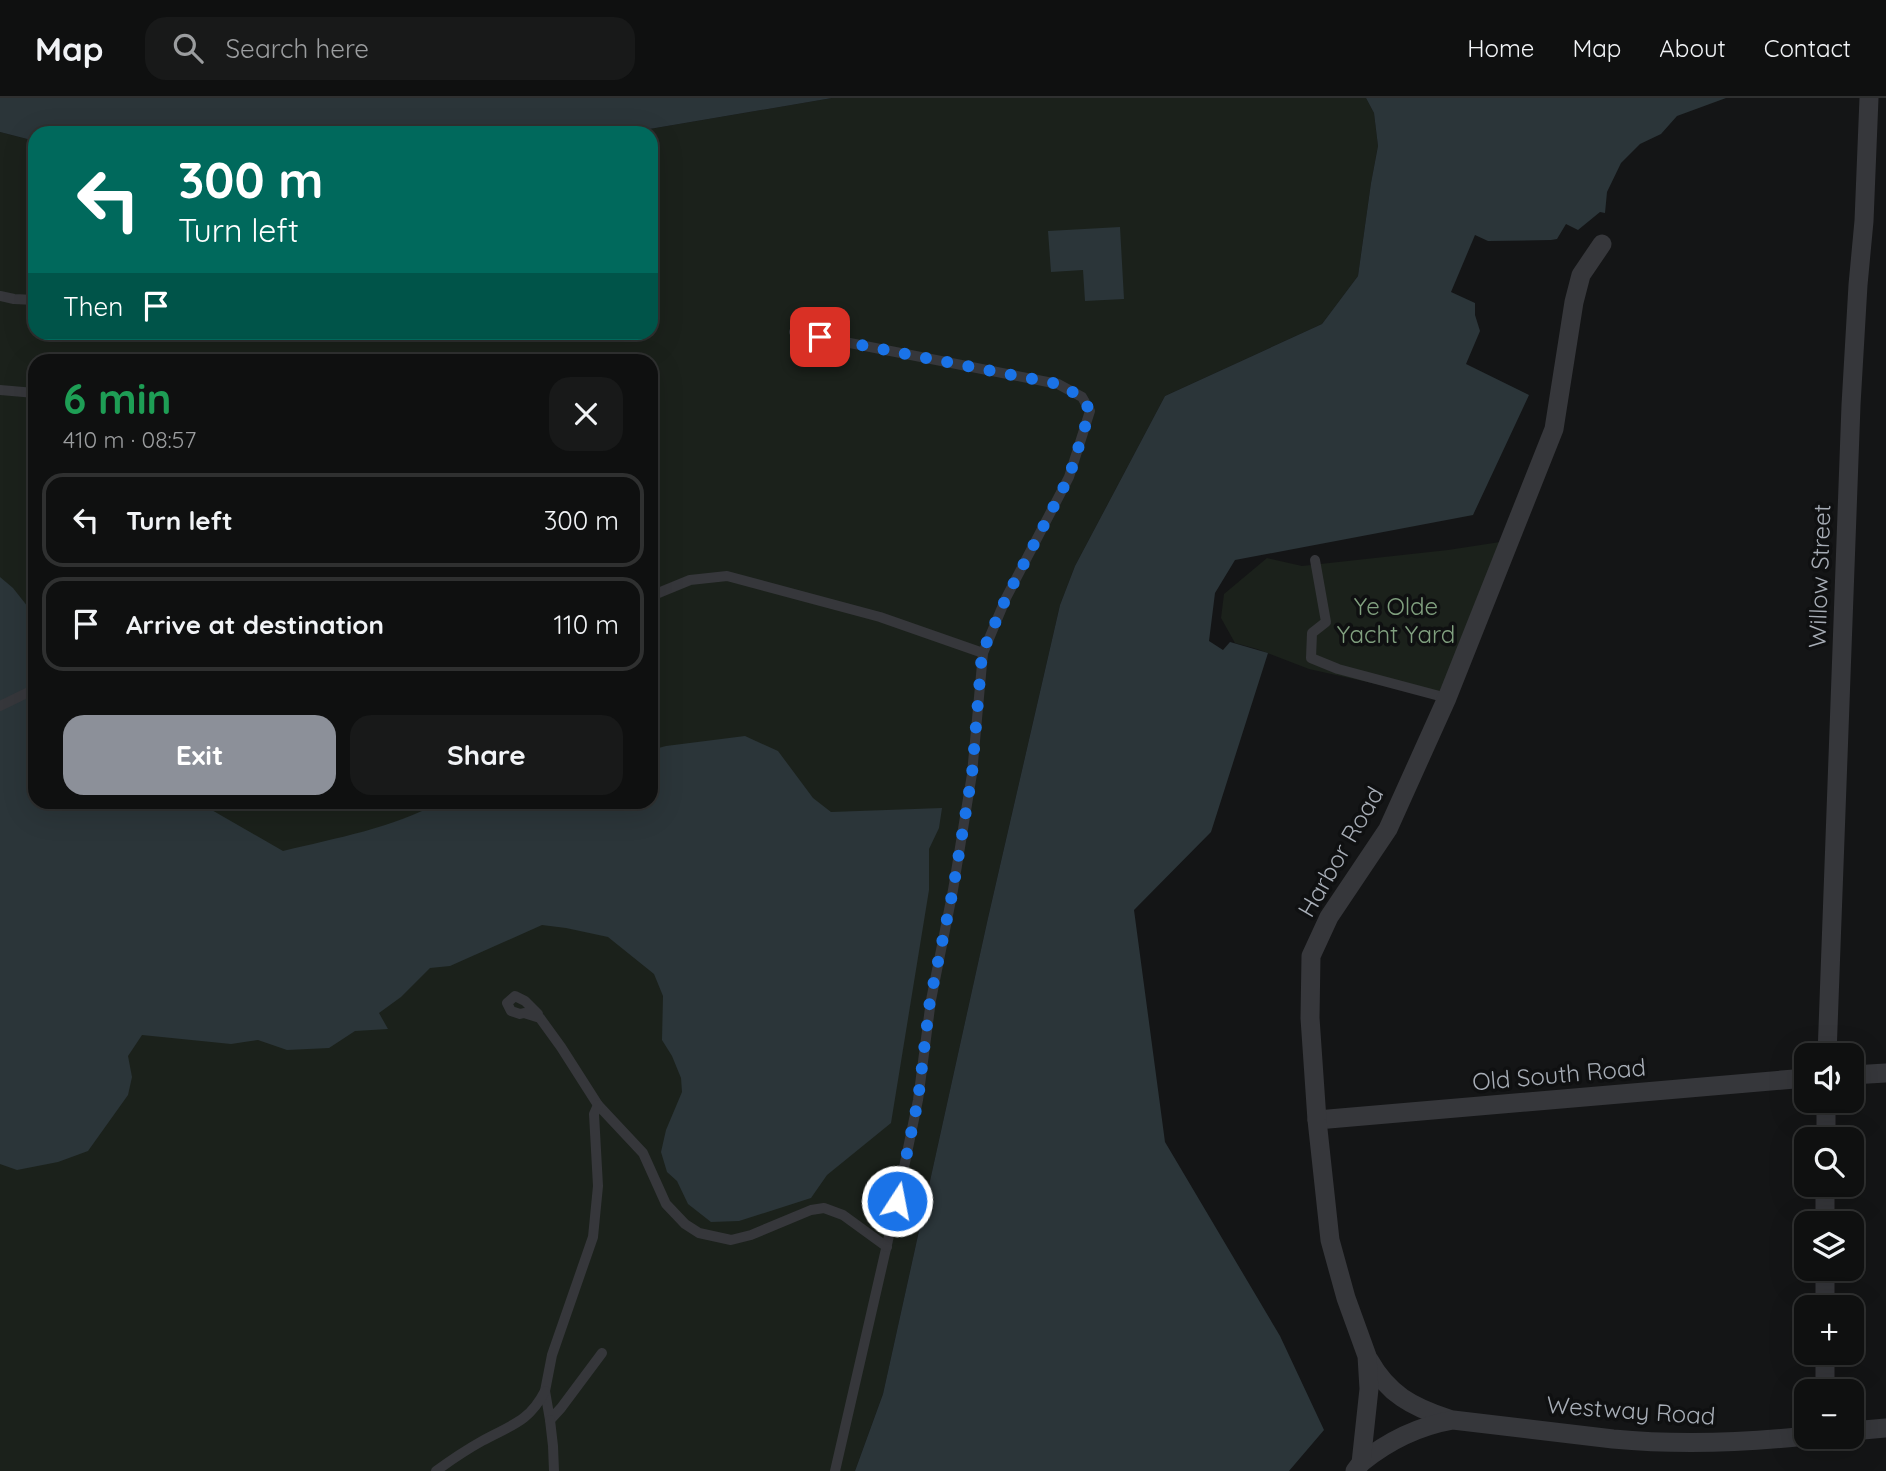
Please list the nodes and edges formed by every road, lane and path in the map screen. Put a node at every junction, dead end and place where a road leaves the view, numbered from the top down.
1 (1870, 98) edge
2 (1602, 244) dead end
3 (0, 296) edge
4 (28, 300) edge
5 (793, 332) dead end
6 (0, 390) edge
7 (28, 392) edge
8 (1315, 560) dead end
9 (658, 593) edge
10 (982, 653) junction
11 (28, 692) edge
12 (1447, 698) junction
13 (0, 706) edge
14 (538, 1014) dead end
15 (1826, 1043) edge
16 (1886, 1073) edge
17 (1864, 1074) edge
18 (1794, 1080) edge
19 (598, 1105) junction
20 (1317, 1120) junction
21 (887, 1247) junction
22 (602, 1353) dead end
23 (1367, 1356) junction
24 (545, 1391) junction
25 (550, 1420) junction
26 (1453, 1420) junction
27 (1886, 1428) edge
28 (1864, 1430) edge
29 (1794, 1437) edge
30 (1358, 1467) edge
31 (436, 1471) edge
32 (554, 1471) edge
33 (835, 1471) edge

1 - 15 street, Willow Street
2 - 12 street, Harbor Road
3 - 4 lane
5 - 10 lane
6 - 7 lane
8 - 12 lane
9 - 10 lane
10 - 21 lane
11 - 13 lane
12 - 20 street, Harbor Road
14 - 19 lane
16 - 17 street
18 - 20 street, Old South Road
19 - 21 lane
19 - 24 lane
20 - 23 street, Harbor Road
21 - 33 lane
22 - 25 lane
23 - 26 street, Westway Road
23 - 30 street, Harbor Road
24 - 25 lane
24 - 31 lane
25 - 32 lane
26 - 29 street, Westway Road
26 - 30 street, Westway Road
27 - 28 street

